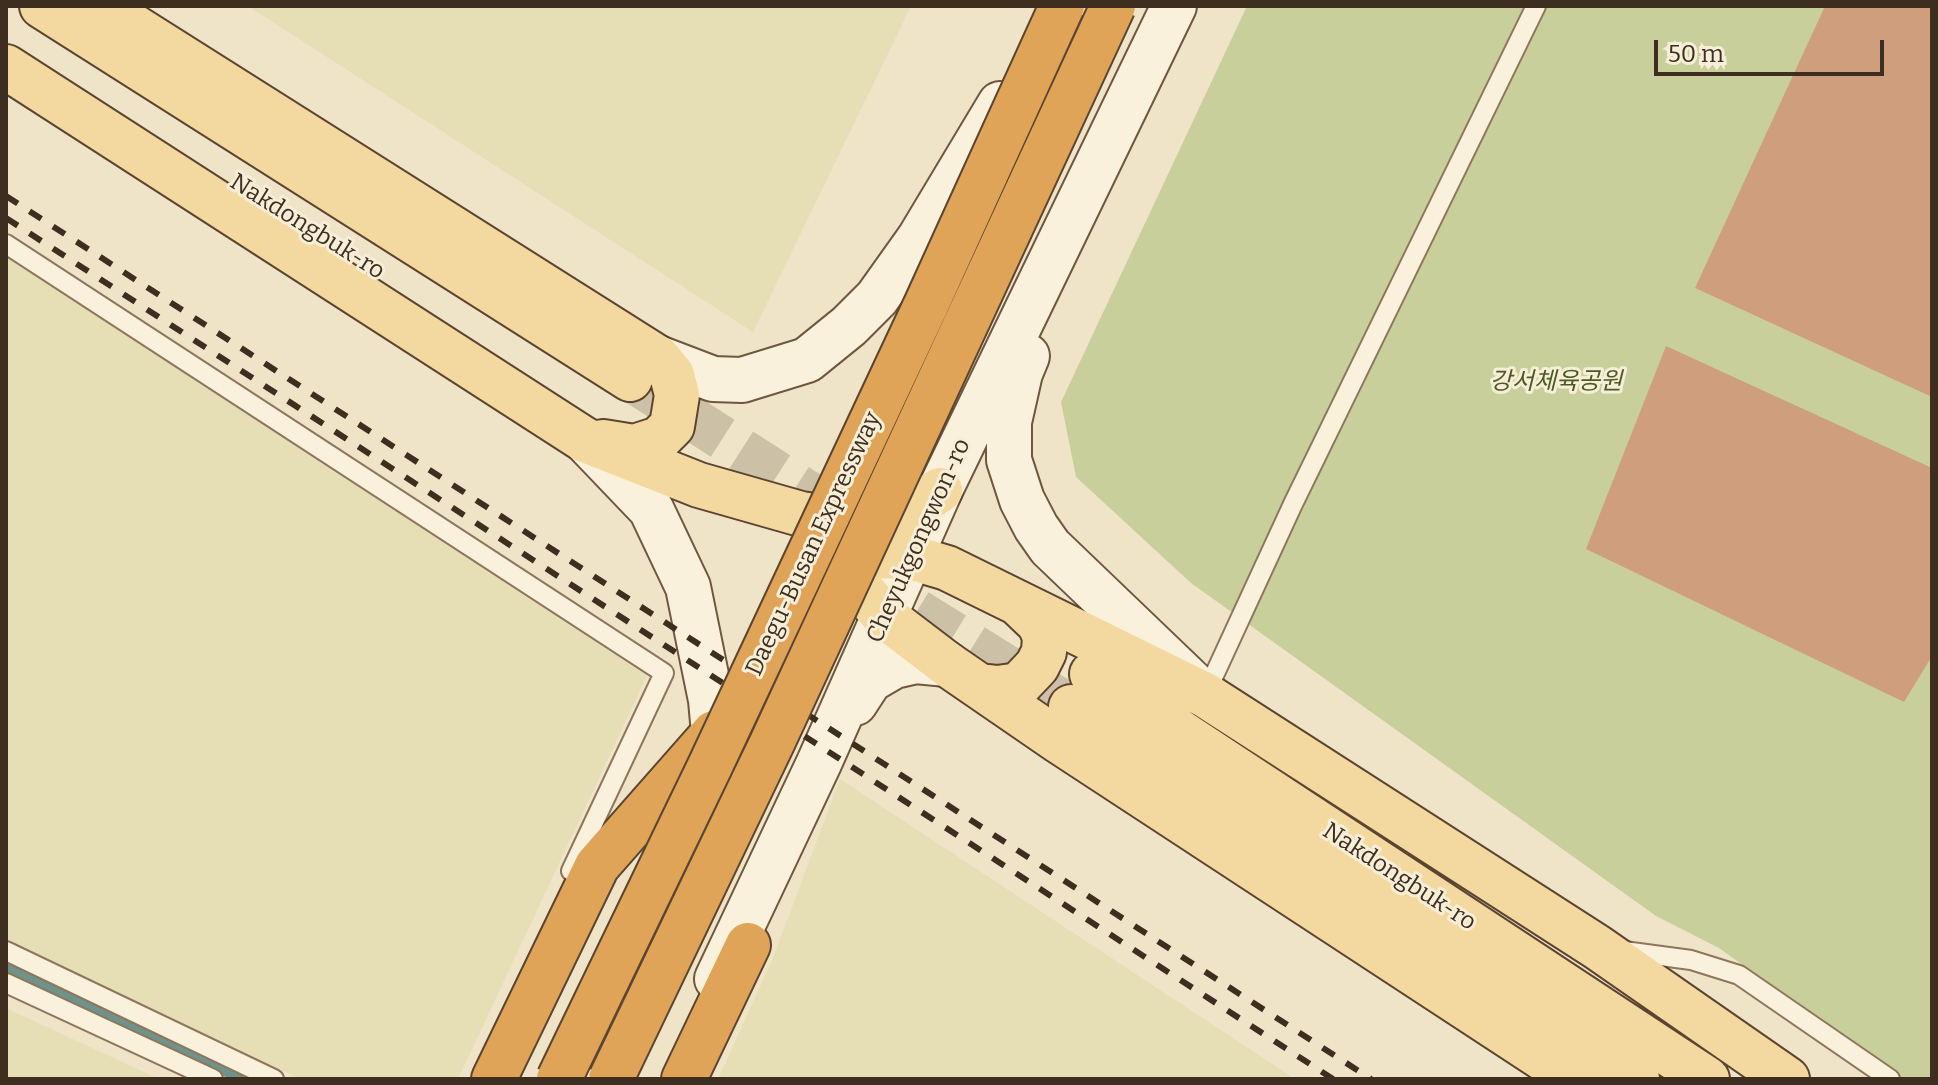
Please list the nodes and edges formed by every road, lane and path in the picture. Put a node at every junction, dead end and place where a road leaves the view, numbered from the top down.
1 (42, 6) edge
2 (101, 6) edge
3 (1039, 6) edge
4 (1062, 6) edge
5 (1113, 6) edge
6 (1174, 6) edge
7 (1536, 6) edge
8 (6, 35) edge
9 (6, 67) edge
10 (1145, 67) junction
11 (1000, 104) junction
12 (6, 244) edge
13 (644, 368) junction
14 (597, 429) junction
15 (940, 490) junction
16 (835, 532) junction
17 (910, 557) junction
18 (1018, 602) junction
19 (884, 616) junction
20 (964, 675) junction
21 (1086, 694) junction
22 (1205, 695) junction
23 (714, 733) junction
24 (819, 763) junction
25 (566, 883) dead end
26 (748, 945) joint
27 (1597, 947) junction
28 (6, 951) edge
29 (6, 983) edge
30 (213, 1079) edge
31 (274, 1079) edge
32 (494, 1079) edge
33 (550, 1079) edge
34 (559, 1079) edge
35 (611, 1079) edge
36 (670, 1079) edge
37 (684, 1079) edge
38 (1575, 1079) edge
39 (1637, 1079) edge
40 (1707, 1079) edge
41 (1787, 1079) edge
42 (1890, 1079) edge

1 - 13 main road, Nakdongbuk-ro
2 - 13 main road
3 - 11 main road
4 - 34 highway, Daegu-Busan Expressway, bridge
5 - 35 highway, Daegu-Busan Expressway, bridge
6 - 10 main road, Cheyukgongwon-ro
7 - 22 lane
8 - 14 main road, Nakdongbuk-ro
9 - 14 main road
10 - 15 main road, Cheyukgongwon-ro
10 - 22 main road
11 - 13 main road
11 - 16 main road
12 - 25 lane
13 - 14 main road
14 - 16 main road
14 - 23 main road
15 - 16 main road
15 - 17 main road, Cheyukgongwon-ro
16 - 17 main road
16 - 19 main road
16 - 23 main road
17 - 18 main road
17 - 19 main road, Cheyukgongwon-ro
18 - 20 main road
18 - 21 main road
19 - 20 main road
19 - 24 main road, Cheyukgongwon-ro
20 - 21 main road
20 - 24 main road
21 - 22 main road
21 - 38 main road
21 - 39 main road, Nakdongbuk-ro
21 - 40 main road, Nakdongbuk-ro
22 - 27 main road
23 - 32 highway
23 - 33 main road
24 - 26 main road
24 - 36 main road, Cheyukgongwon-ro
26 - 37 highway
27 - 41 main road
27 - 42 lane
28 - 31 lane
29 - 30 lane

